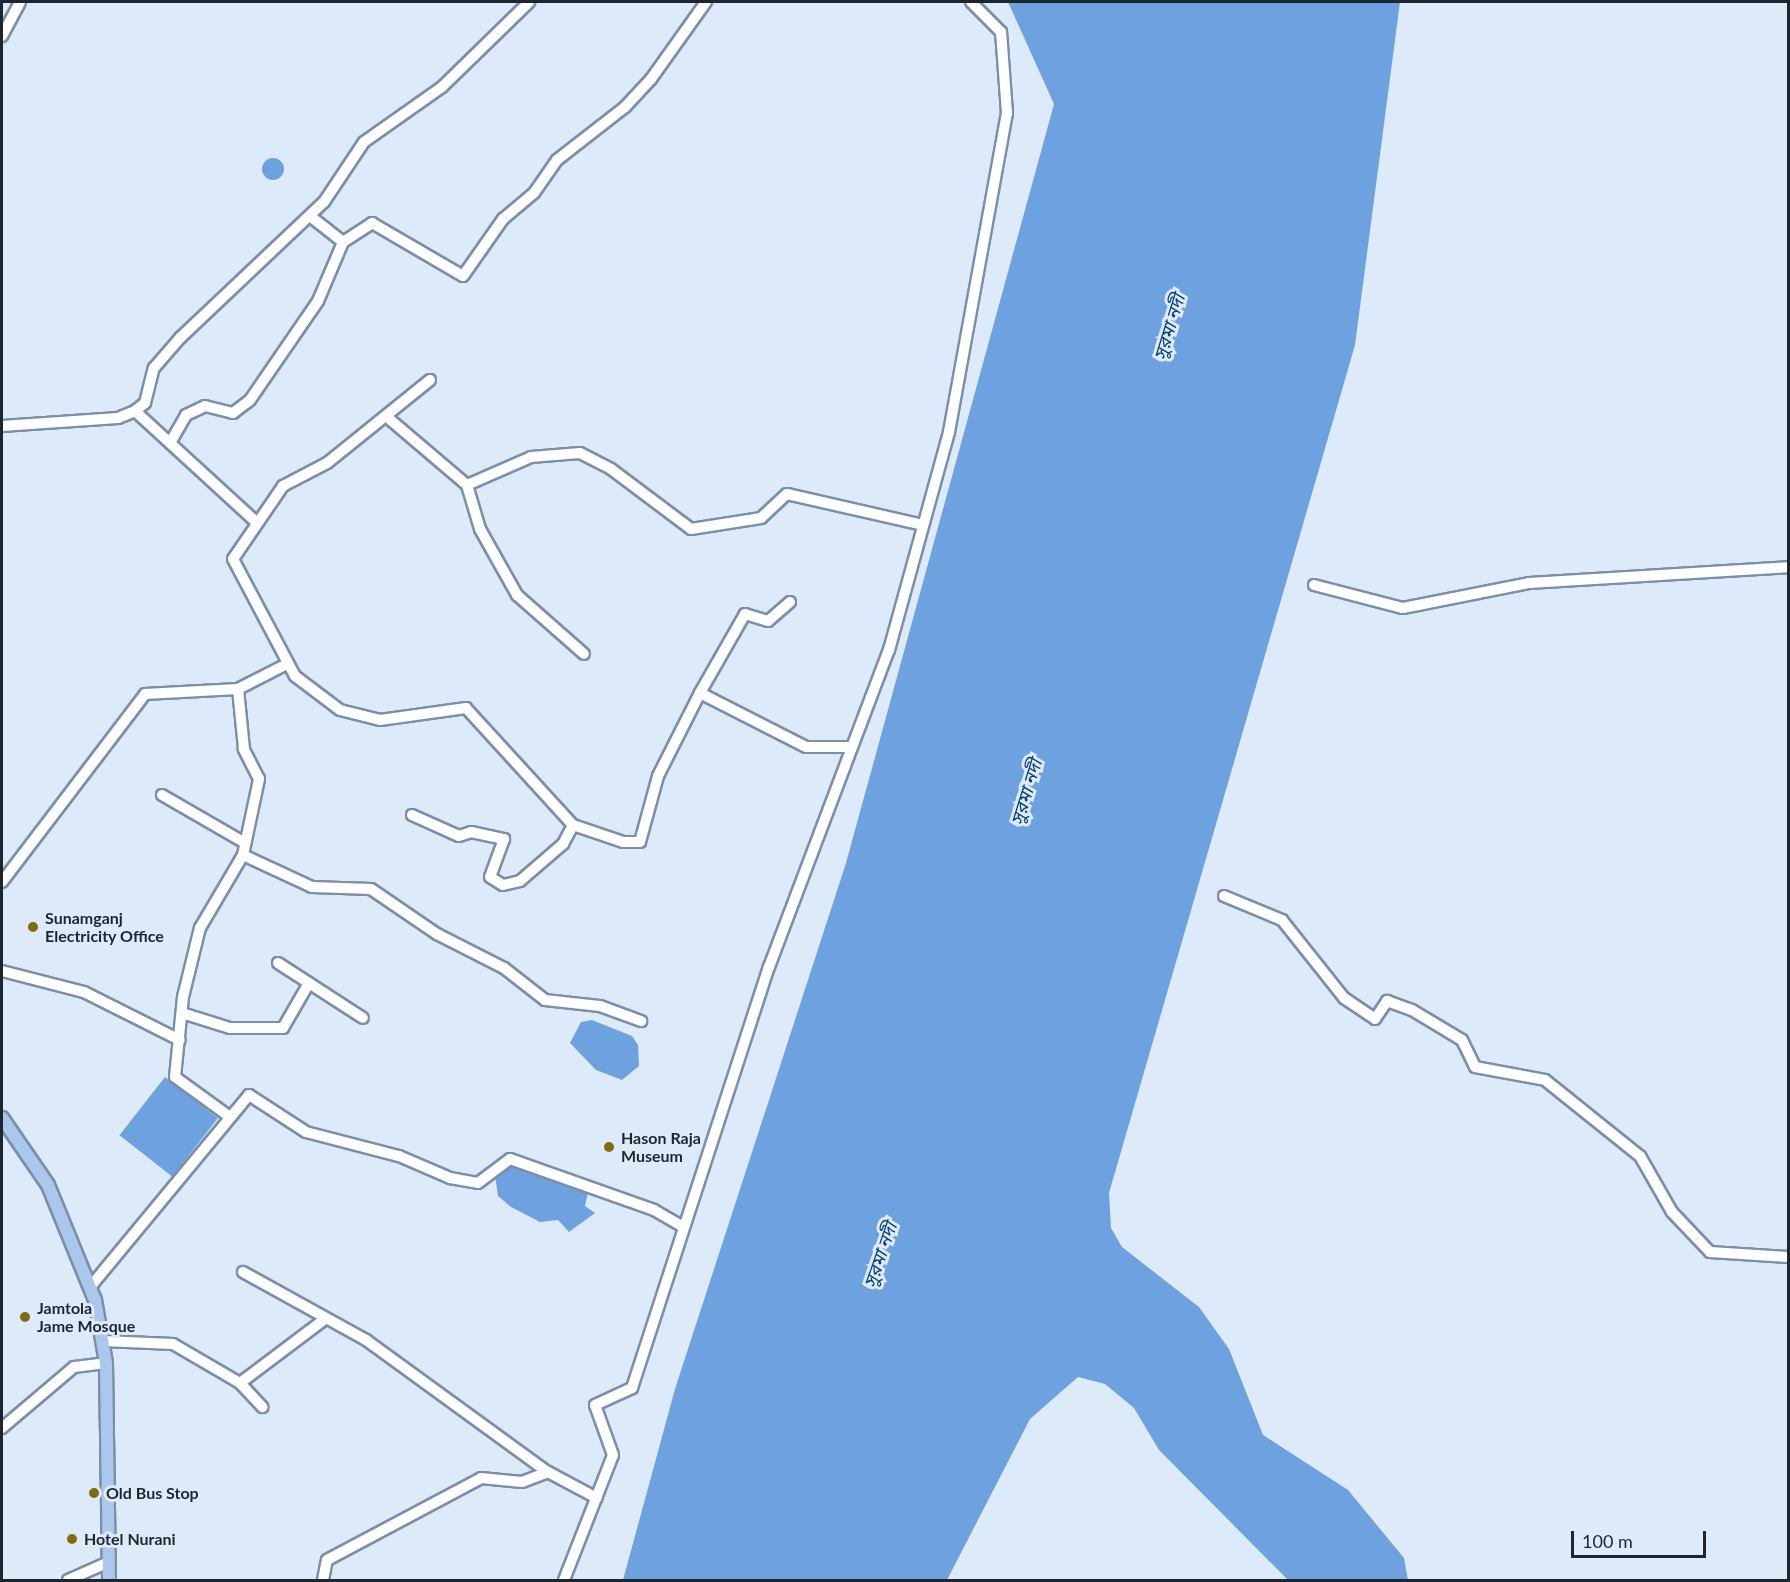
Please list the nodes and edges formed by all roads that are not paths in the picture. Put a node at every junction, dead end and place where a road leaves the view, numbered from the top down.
1 (20, 2) edge
2 (529, 2) edge
3 (706, 2) edge
4 (971, 2) edge
5 (2, 36) edge
6 (310, 216) junction
7 (344, 242) junction
8 (430, 380) dead end
9 (135, 411) junction
10 (387, 417) junction
11 (2, 426) edge
12 (170, 443) junction
13 (467, 485) junction
14 (255, 520) junction
15 (923, 525) junction
16 (1788, 567) edge
17 (1314, 585) dead end
18 (790, 602) dead end
19 (584, 654) dead end
20 (285, 665) junction
21 (238, 689) junction
22 (700, 693) junction
23 (849, 747) junction
24 (162, 795) dead end
25 (412, 815) dead end
26 (573, 825) junction
27 (245, 843) junction
28 (243, 855) junction
29 (2, 882) edge
30 (1224, 896) dead end
31 (278, 963) dead end
32 (2, 971) edge
33 (309, 982) junction
34 (182, 1013) junction
35 (363, 1018) dead end
36 (641, 1021) dead end
37 (180, 1040) junction
38 (230, 1117) junction
39 (2, 1118) edge
40 (684, 1227) junction
41 (1788, 1257) edge
42 (243, 1272) dead end
43 (91, 1286) junction
44 (325, 1319) junction
45 (104, 1341) junction
46 (106, 1363) junction
47 (240, 1383) junction
48 (262, 1407) dead end
49 (2, 1428) edge
50 (548, 1472) junction
51 (597, 1498) junction
52 (109, 1562) junction
53 (68, 1581) edge
54 (109, 1581) edge
55 (323, 1581) edge
56 (564, 1581) edge

1 - 5 street
2 - 6 street
3 - 7 street
4 - 15 street
6 - 7 street
6 - 9 street
7 - 12 street
8 - 10 street
9 - 11 street
9 - 12 street
10 - 13 street
10 - 14 street
12 - 14 street
13 - 15 street
13 - 19 street
14 - 20 street
15 - 23 street
16 - 17 street
18 - 22 street
20 - 21 street
20 - 26 street
21 - 27 street
21 - 29 street
22 - 23 street
22 - 26 street
23 - 40 street
24 - 27 street
25 - 26 street
27 - 28 street
28 - 34 street
28 - 36 street
30 - 41 street
31 - 33 street
32 - 37 street
33 - 34 street
33 - 35 street
34 - 37 street
37 - 38 street
38 - 40 street
38 - 43 street
39 - 43 main road
40 - 51 street
42 - 44 street
43 - 45 main road
44 - 47 street
44 - 50 street
45 - 46 main road
45 - 47 street
46 - 49 street
46 - 52 main road
47 - 48 street
50 - 51 street
50 - 55 street
51 - 56 street
52 - 53 street
52 - 54 main road

